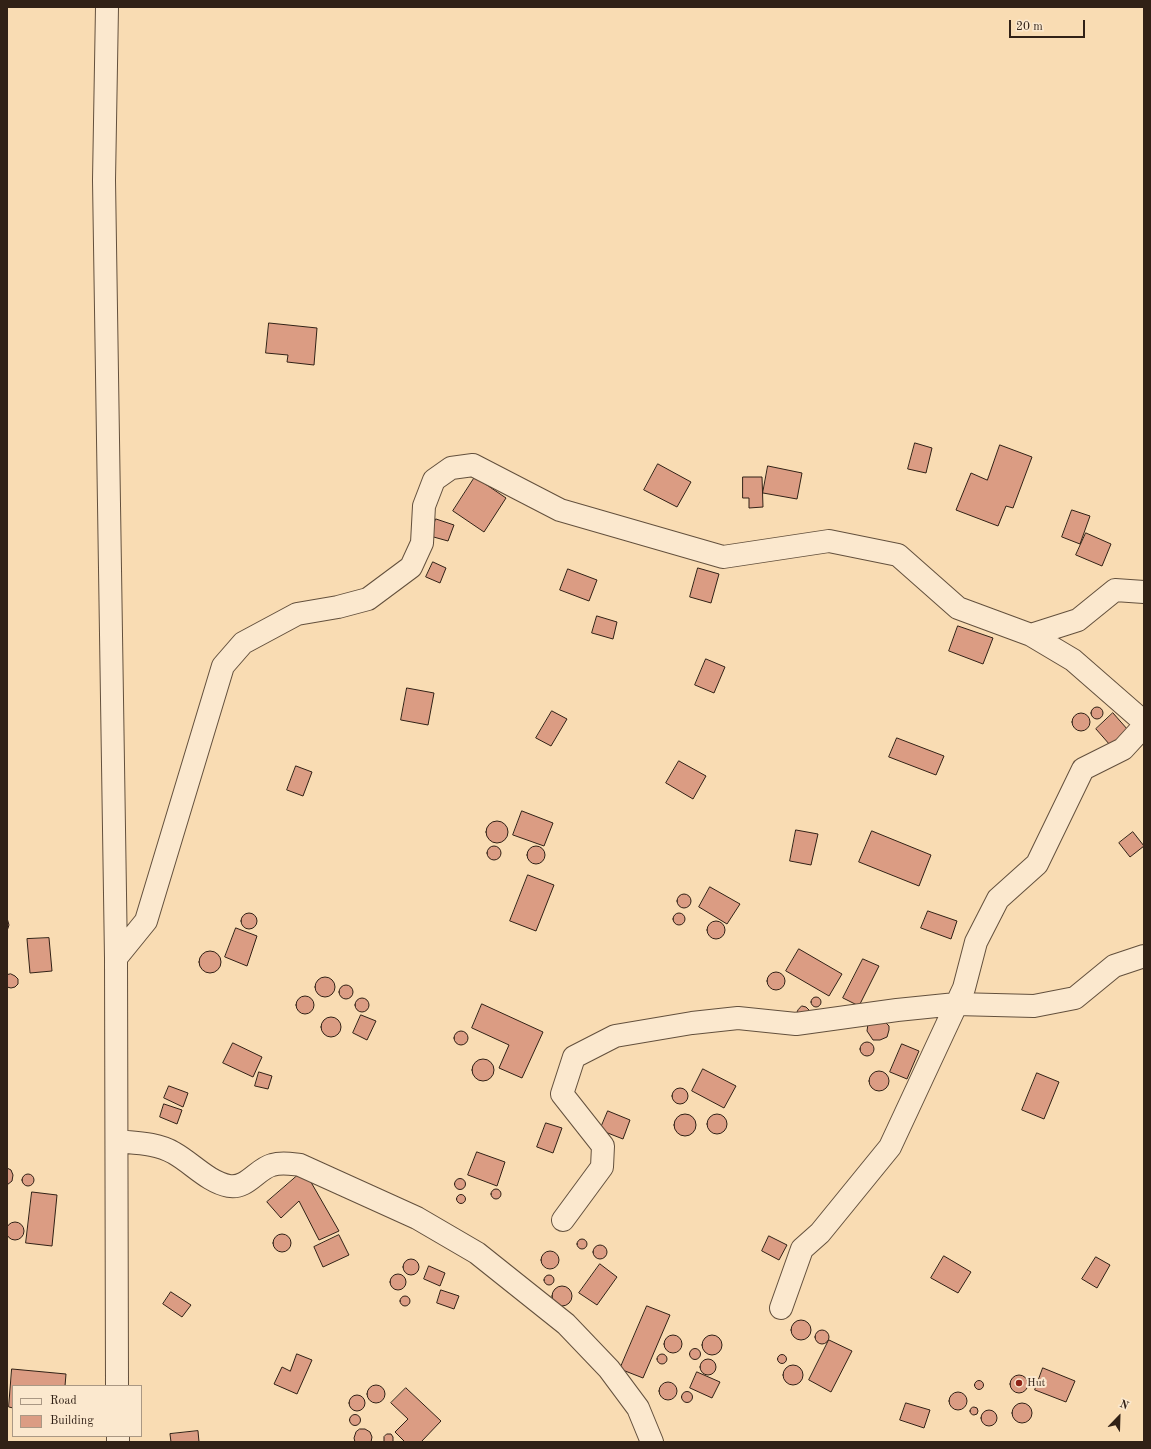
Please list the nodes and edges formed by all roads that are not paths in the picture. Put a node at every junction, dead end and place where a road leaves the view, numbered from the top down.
1 (107, 7) edge
2 (1144, 592) edge
3 (1031, 635) junction
4 (1144, 722) edge
5 (1144, 726) edge
6 (1144, 956) edge
7 (116, 958) junction
8 (956, 1004) junction
9 (117, 1141) junction
10 (563, 1220) dead end
11 (781, 1308) dead end
12 (117, 1385) edge
13 (652, 1442) edge

1 - 7 street
2 - 3 street
3 - 4 street
3 - 7 street
5 - 8 street
6 - 8 street
7 - 9 street
8 - 10 street
8 - 11 street
9 - 12 street
9 - 13 street

